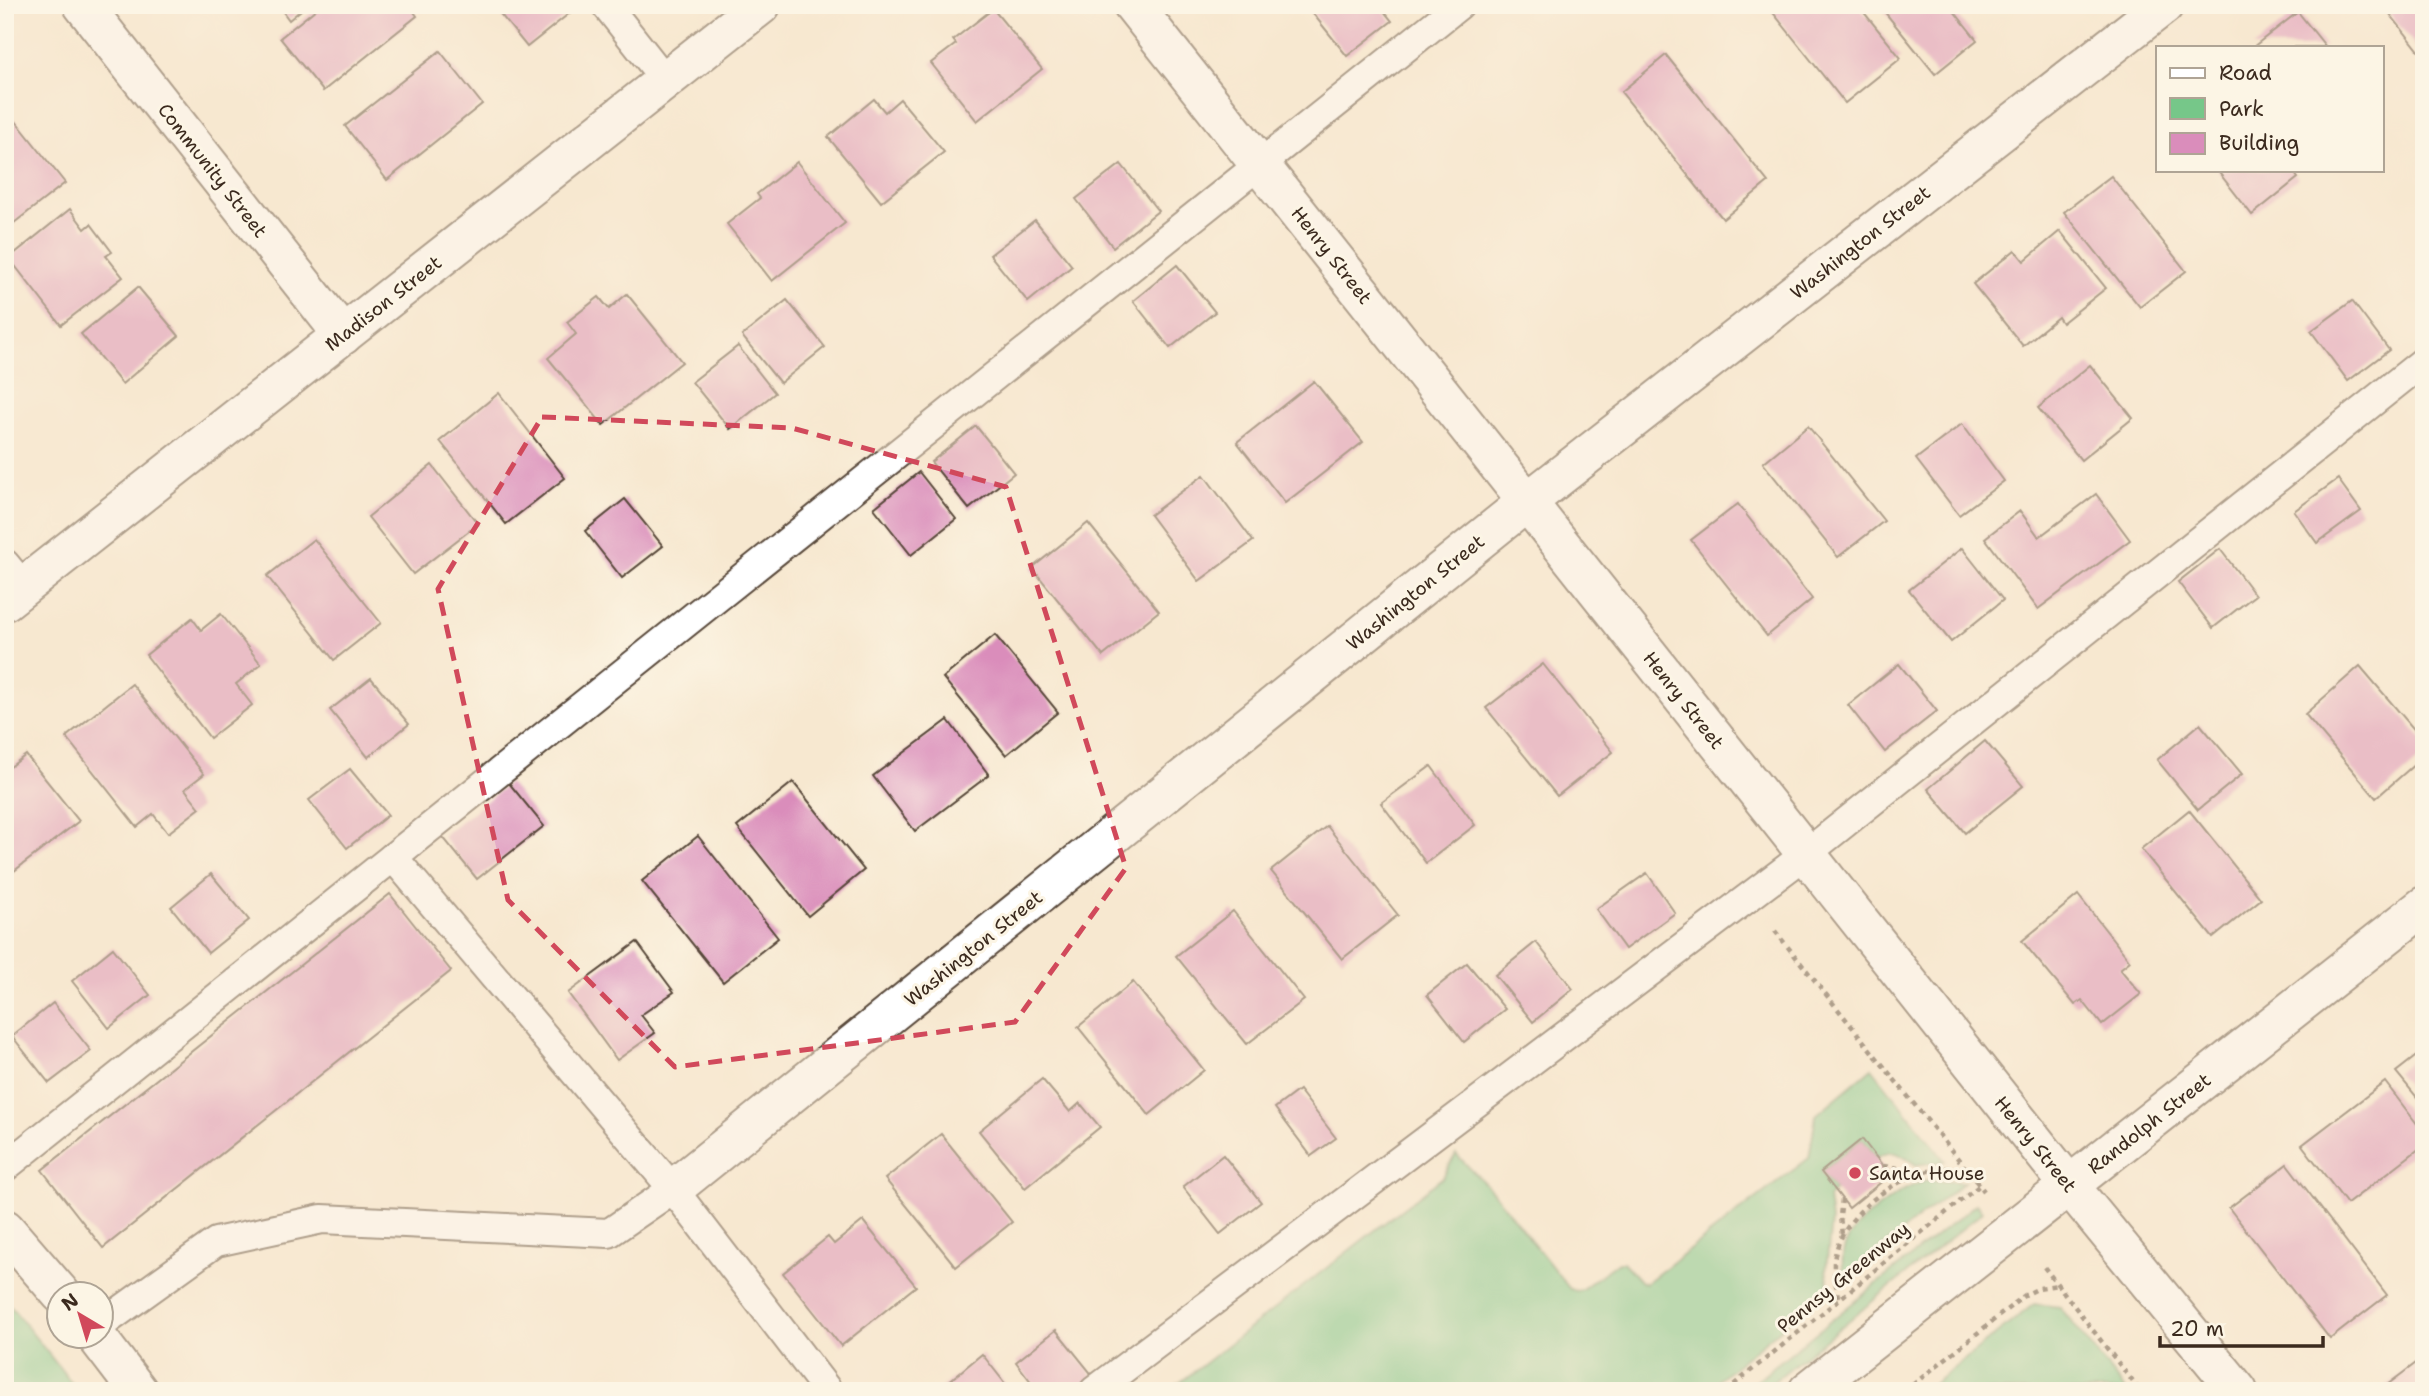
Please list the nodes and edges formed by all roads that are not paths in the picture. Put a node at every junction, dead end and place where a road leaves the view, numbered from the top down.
1 (83, 5) edge
2 (606, 5) edge
3 (761, 5) edge
4 (1133, 5) edge
5 (1459, 5) edge
6 (2164, 5) edge
7 (666, 80) junction
8 (1259, 163) junction
9 (343, 335) junction
10 (2424, 361) edge
11 (1527, 502) junction
12 (11, 584) edge
13 (1806, 854) junction
14 (393, 857) junction
15 (2424, 906) edge
16 (5, 1167) edge
17 (2069, 1185) junction
18 (673, 1189) junction
19 (5, 1229) edge
20 (49, 1280) edge
21 (116, 1314) edge
22 (107, 1350) edge
23 (138, 1391) edge
24 (828, 1391) edge
25 (1094, 1391) edge
26 (1808, 1391) edge
27 (2238, 1391) edge

1 - 9 street, Community Street
2 - 7 lane
3 - 7 street, Madison Street
4 - 8 street, Henry Street
5 - 8 lane
6 - 11 street, Washington Street
7 - 9 street, Madison Street
8 - 11 street, Henry Street
8 - 14 lane
9 - 12 street, Madison Street
10 - 13 lane
11 - 13 street, Henry Street
11 - 18 street, Washington Street
13 - 17 street, Henry Street
13 - 25 lane
14 - 16 lane
14 - 18 lane
15 - 17 street, Randolph Street
17 - 26 street, Randolph Street
17 - 27 street, Henry Street
18 - 21 lane
18 - 24 lane
19 - 20 street
22 - 23 street

